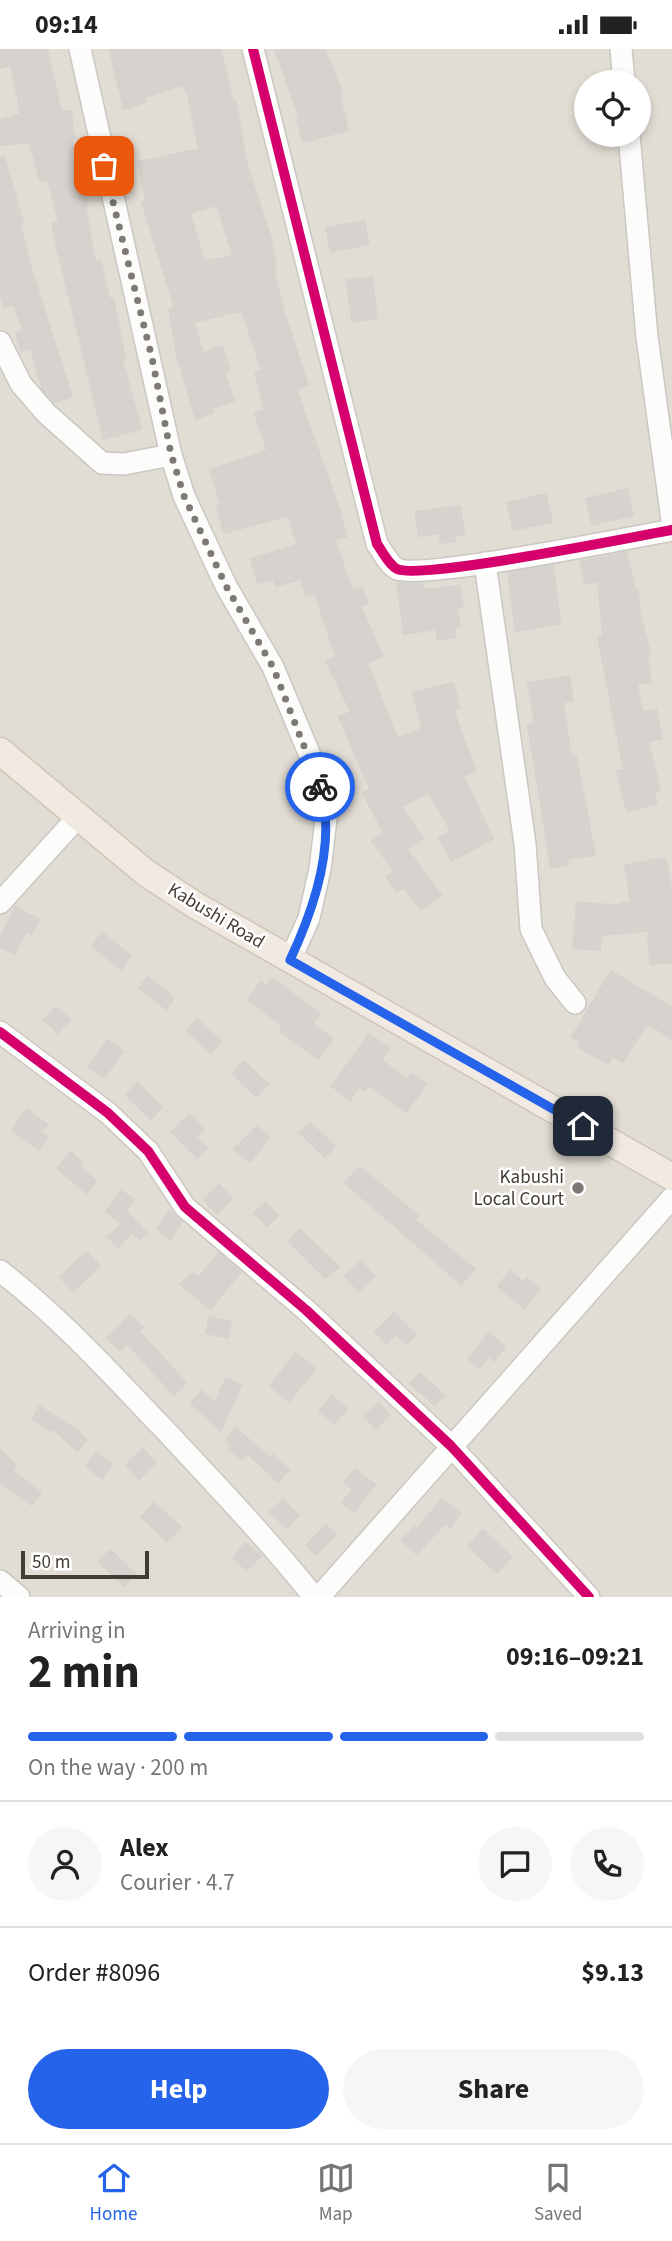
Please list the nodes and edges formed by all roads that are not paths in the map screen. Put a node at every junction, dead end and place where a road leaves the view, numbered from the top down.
1 (80, 49) edge
2 (253, 49) edge
3 (621, 49) edge
4 (623, 70) edge
5 (630, 147) edge
6 (0, 342) edge
7 (171, 454) junction
8 (672, 520) edge
9 (672, 530) edge
10 (485, 563) junction
11 (0, 751) edge
12 (77, 818) junction
13 (0, 903) edge
14 (290, 960) junction
15 (575, 1003) dead end
16 (0, 1032) edge
17 (672, 1177) edge
18 (672, 1198) edge
19 (0, 1271) edge
20 (451, 1446) junction
21 (0, 1581) edge
22 (585, 1596) edge
23 (19, 1597) edge
24 (316, 1597) edge

1 - 7 street
2 - 10 street
3 - 4 street
5 - 8 street
6 - 7 street
7 - 14 street
9 - 10 street
10 - 15 street
11 - 12 main road, Kabushi Road
12 - 13 street
12 - 14 main road, Kabushi Road
14 - 17 main road, Kabushi Road
16 - 20 street
18 - 20 street
19 - 24 street
20 - 22 street
20 - 24 street
21 - 23 street

